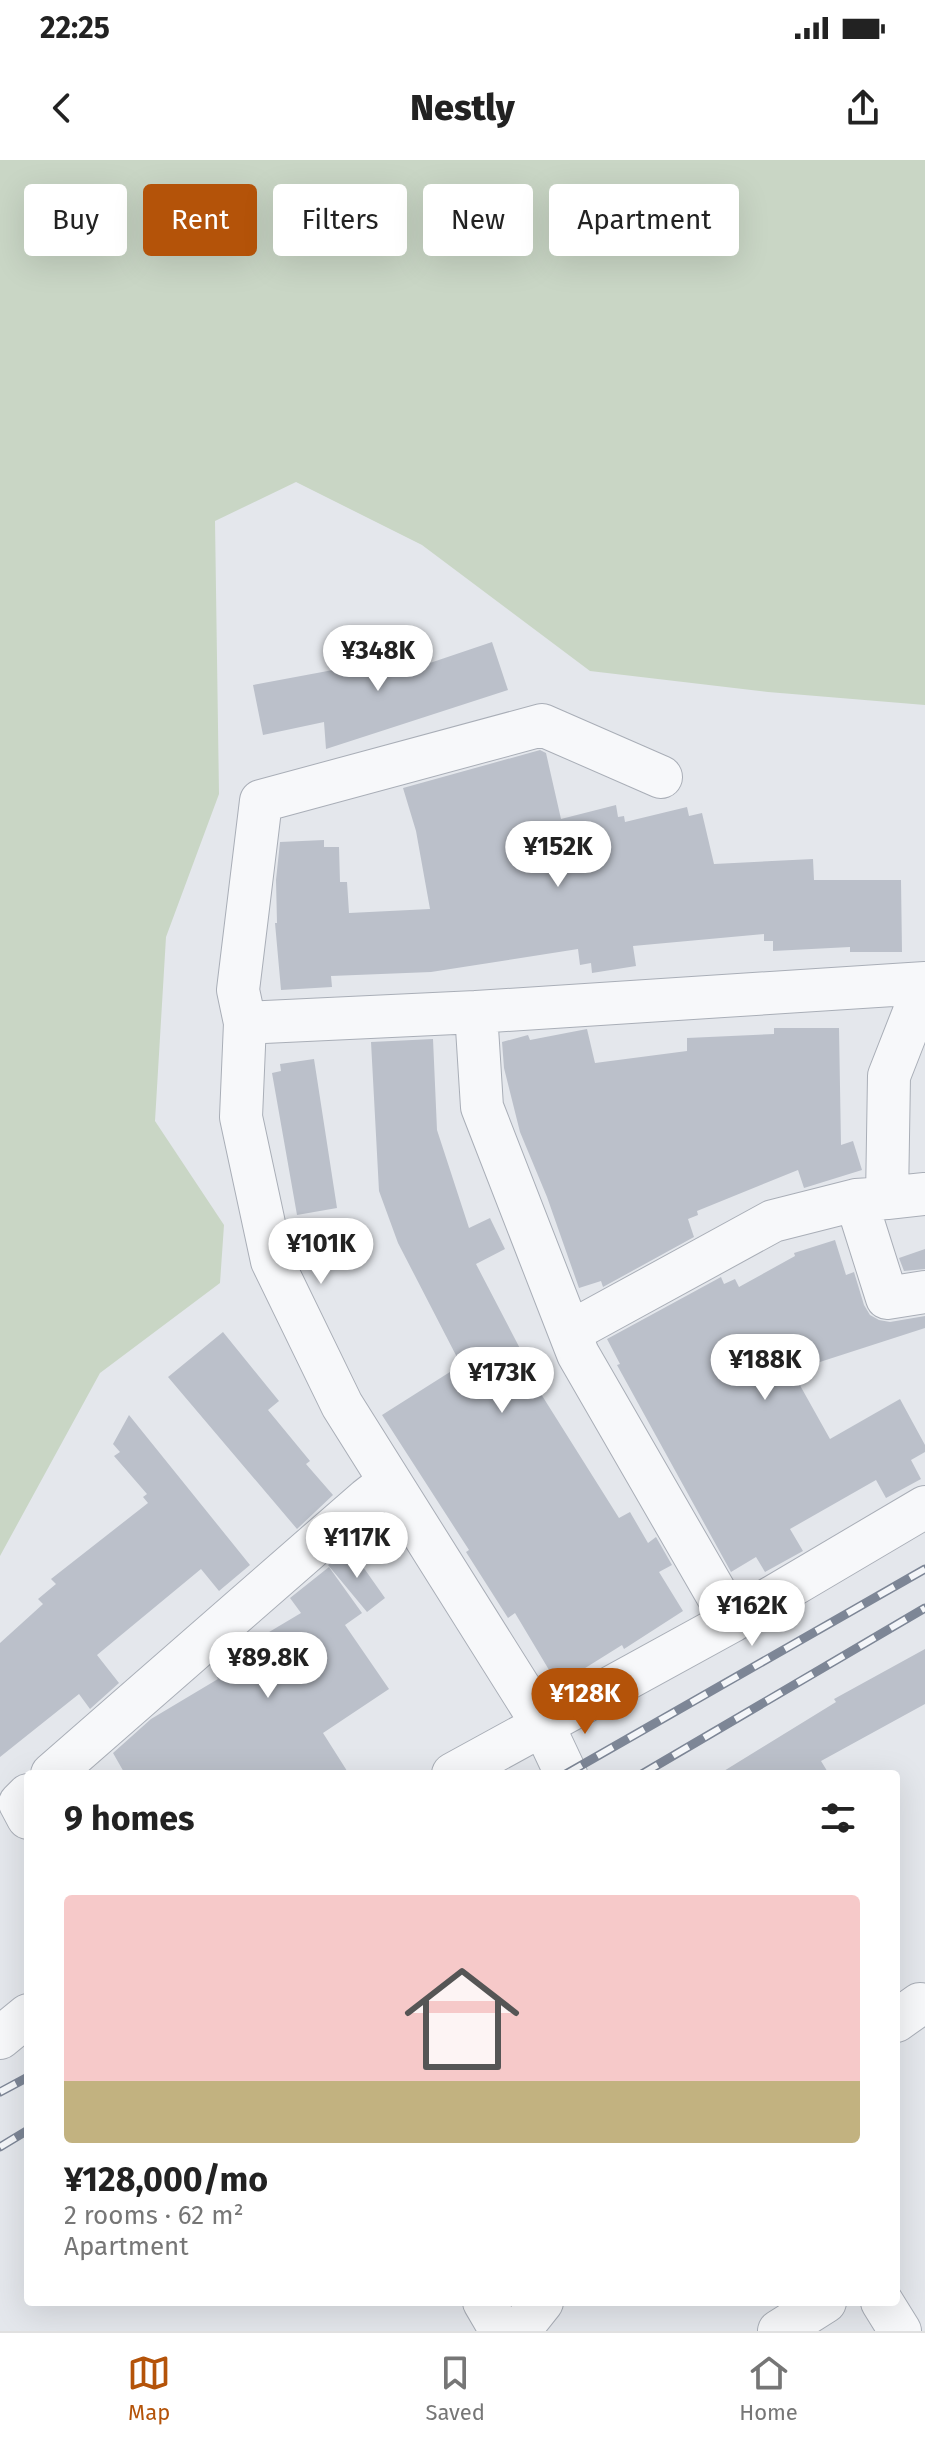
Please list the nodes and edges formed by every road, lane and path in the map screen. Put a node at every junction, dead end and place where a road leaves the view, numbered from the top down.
1 (661, 777) dead end
2 (925, 984) edge
3 (476, 1012) junction
4 (245, 1023) junction
5 (889, 1197) edge
6 (925, 1292) edge
7 (570, 1332) junction
8 (389, 1482) junction
9 (925, 1507) edge
10 (732, 1621) junction
11 (543, 1725) junction
12 (57, 1770) edge
13 (460, 1770) edge
14 (564, 1770) edge
15 (24, 2018) edge
16 (0, 2038) edge
17 (486, 2306) edge
18 (539, 2306) edge
19 (819, 2306) edge
20 (884, 2306) edge
21 (501, 2331) edge
22 (519, 2331) edge
23 (779, 2331) edge
24 (900, 2331) edge

1 - 4 street
2 - 3 street
2 - 5 street
3 - 4 street
3 - 7 street
4 - 8 street
5 - 6 street
5 - 7 street
7 - 10 street
8 - 11 street
8 - 12 street
9 - 10 street
10 - 11 street
11 - 13 street
11 - 14 street
15 - 16 street
17 - 21 street
18 - 22 street
19 - 23 street
20 - 24 street

